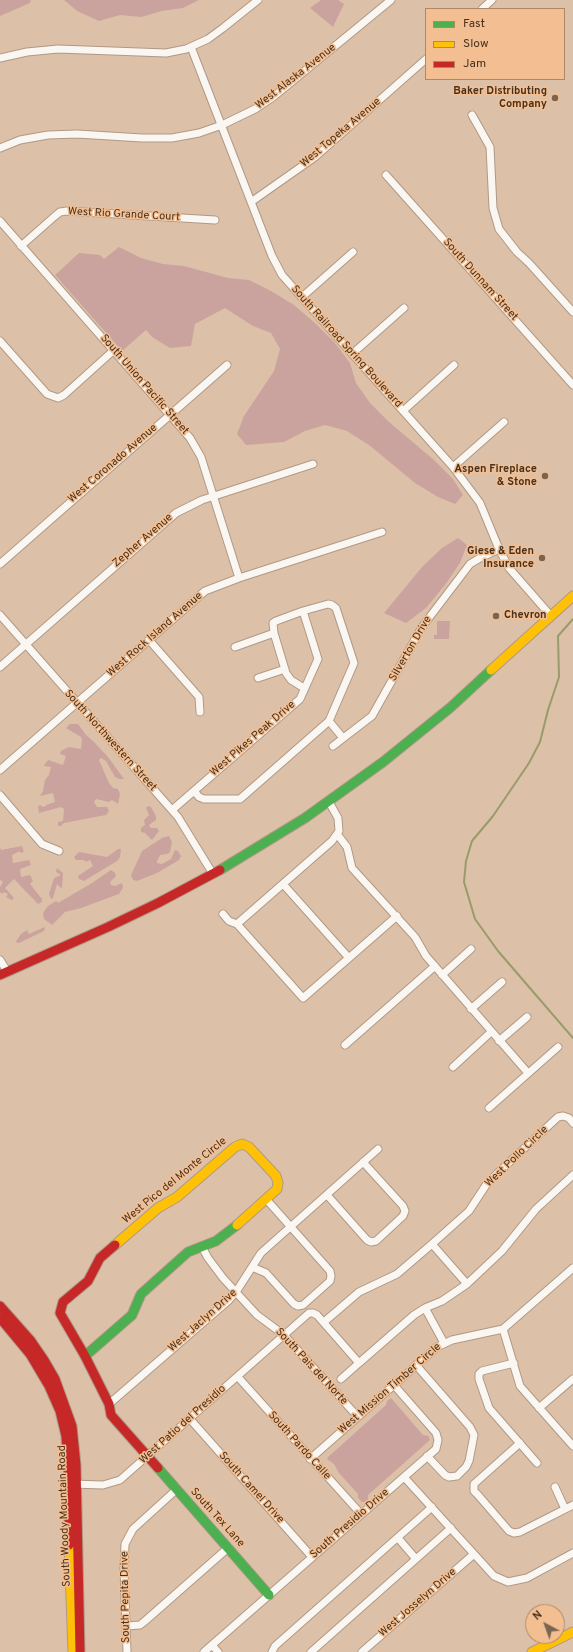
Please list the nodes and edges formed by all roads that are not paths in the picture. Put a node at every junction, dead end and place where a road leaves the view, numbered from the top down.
1 (258, 0) edge
2 (391, 0) edge
3 (492, 0) edge
4 (483, 8) edge
5 (192, 47) junction
6 (0, 58) edge
7 (425, 60) edge
8 (472, 115) dead end
9 (222, 125) junction
10 (0, 148) edge
11 (386, 175) dead end
12 (251, 202) junction
13 (215, 220) dead end
14 (0, 221) edge
15 (21, 246) junction
16 (353, 252) dead end
17 (302, 297) junction
18 (404, 308) dead end
19 (573, 312) edge
20 (0, 341) edge
21 (114, 350) junction
22 (352, 354) junction
23 (454, 364) dead end
24 (227, 365) dead end
25 (573, 385) edge
26 (403, 411) junction
27 (170, 414) junction
28 (504, 422) dead end
29 (313, 464) dead end
30 (453, 467) junction
31 (214, 497) junction
32 (382, 532) dead end
33 (499, 549) junction
34 (0, 564) edge
35 (239, 578) junction
36 (573, 596) edge
37 (303, 611) junction
38 (0, 615) edge
39 (551, 616) junction
40 (274, 633) junction
41 (148, 640) junction
42 (26, 644) junction
43 (235, 647) dead end
44 (0, 667) edge
45 (285, 670) junction
46 (258, 678) dead end
47 (304, 688) junction
48 (76, 703) junction
49 (200, 712) dead end
50 (329, 721) junction
51 (343, 738) junction
52 (333, 746) dead end
53 (0, 770) edge
54 (194, 791) junction
55 (0, 795) edge
56 (329, 802) junction
57 (172, 810) junction
58 (337, 834) junction
59 (59, 851) dead end
60 (212, 874) junction
61 (283, 884) junction
62 (223, 914) dead end
63 (397, 916) junction
64 (237, 924) junction
65 (471, 949) dead end
66 (349, 958) junction
67 (0, 960) edge
68 (435, 966) junction
69 (4, 973) edge
70 (442, 975) junction
71 (502, 982) dead end
72 (471, 1009) junction
73 (527, 1017) dead end
74 (491, 1032) junction
75 (499, 1041) junction
76 (345, 1045) dead end
77 (558, 1047) dead end
78 (453, 1067) dead end
79 (528, 1073) junction
80 (489, 1108) dead end
81 (573, 1123) edge
82 (378, 1149) dead end
83 (363, 1162) junction
84 (573, 1175) edge
85 (327, 1195) junction
86 (266, 1199) junction
87 (290, 1227) junction
88 (432, 1244) junction
89 (202, 1247) junction
90 (252, 1267) junction
91 (573, 1268) edge
92 (467, 1284) junction
93 (236, 1292) junction
94 (0, 1306) edge
95 (425, 1308) junction
96 (0, 1318) edge
97 (324, 1322) junction
98 (504, 1329) junction
99 (284, 1335) junction
100 (444, 1343) junction
101 (85, 1356) junction
102 (359, 1362) junction
103 (514, 1363) junction
104 (416, 1365) junction
105 (238, 1377) junction
106 (341, 1379) dead end
107 (573, 1379) edge
108 (393, 1384) junction
109 (108, 1404) junction
110 (539, 1408) junction
111 (357, 1416) junction
112 (190, 1419) junction
113 (520, 1443) junction
114 (573, 1446) edge
115 (427, 1456) junction
116 (148, 1457) junction
117 (310, 1458) junction
118 (537, 1463) dead end
119 (404, 1476) junction
120 (73, 1484) junction
121 (555, 1487) dead end
122 (176, 1490) junction
123 (573, 1505) edge
124 (432, 1507) junction
125 (565, 1509) junction
126 (361, 1514) junction
127 (451, 1528) junction
128 (398, 1538) junction
129 (228, 1548) junction
130 (474, 1554) junction
131 (573, 1554) edge
132 (312, 1557) junction
133 (416, 1559) junction
134 (269, 1595) junction
135 (127, 1626) junction
136 (573, 1632) edge
137 (212, 1645) junction
138 (73, 1652) edge
139 (80, 1652) edge
140 (127, 1652) edge
141 (204, 1652) edge
142 (218, 1652) edge
143 (272, 1652) edge
144 (311, 1652) edge
145 (362, 1652) edge
146 (532, 1652) edge

1 - 5 street
2 - 9 street, West Alaska Avenue
3 - 4 street
5 - 6 street
5 - 9 street, South Railroad Spring Boulevard
7 - 12 street, West Topeka Avenue
8 - 19 street
9 - 10 street, West Alaska Avenue
9 - 12 street, South Railroad Spring Boulevard
11 - 25 street, South Dunnam Street
12 - 17 street, South Railroad Spring Boulevard
13 - 15 street, West Rio Grande Court
14 - 15 street, South Union Pacific Street
15 - 21 street, South Union Pacific Street
16 - 17 street
17 - 22 street, South Railroad Spring Boulevard
18 - 22 street
20 - 21 street
21 - 27 street, South Union Pacific Street
22 - 26 street, South Railroad Spring Boulevard
23 - 26 street
24 - 27 street, West Coronado Avenue
26 - 30 street, South Railroad Spring Boulevard
27 - 31 street, South Union Pacific Street
27 - 34 street, West Coronado Avenue
28 - 30 street
29 - 31 street, Zepher Avenue
30 - 33 street, South Railroad Spring Boulevard
31 - 35 street, South Union Pacific Street
31 - 42 street, Zepher Avenue
32 - 35 street, West Rock Island Avenue
33 - 39 street, South Railroad Spring Boulevard
33 - 51 street, Silverton Drive
35 - 41 street, West Rock Island Avenue
36 - 39 main road
37 - 40 street
37 - 47 street, West Pikes Peak Drive
37 - 50 street
38 - 42 street, South Northwestern Street
39 - 56 main road
40 - 43 street
40 - 45 street
41 - 48 street, West Rock Island Avenue
41 - 49 street
42 - 44 street, Zepher Avenue
42 - 48 street, South Northwestern Street
45 - 46 street
45 - 47 street
47 - 54 street, West Pikes Peak Drive
48 - 53 street, West Rock Island Avenue
48 - 57 street, South Northwestern Street
50 - 51 street
50 - 54 street
51 - 52 street, Silverton Drive
54 - 57 street, West Pikes Peak Drive
55 - 59 street
56 - 58 street
56 - 60 main road
57 - 60 street, South Northwestern Street
58 - 61 street
58 - 63 street
60 - 69 main road
61 - 64 street
61 - 66 street
62 - 64 street
63 - 66 street
63 - 68 street
64 - 66 street
65 - 70 street
67 - 69 street
68 - 70 street
68 - 76 street
70 - 72 street
71 - 72 street
72 - 74 street
73 - 75 street
74 - 75 street
74 - 78 street
75 - 79 street
77 - 79 street
79 - 80 street
81 - 88 street, West Pollo Circle
82 - 83 street, West Jaclyn Drive
83 - 85 street, West Jaclyn Drive
83 - 85 street
84 - 92 street
85 - 87 street, West Jaclyn Drive
86 - 87 street
86 - 89 main road, West Pico del Monte Circle
86 - 101 main road, West Pico del Monte Circle
87 - 90 street, West Jaclyn Drive
87 - 90 street
88 - 92 street
88 - 97 street, West Pollo Circle
89 - 93 street, South Pais del Norte
89 - 101 main road, West Pico del Monte Circle
90 - 93 street, West Jaclyn Drive
91 - 98 street, West Mission Timber Circle
92 - 95 street
93 - 99 street, South Pais del Norte
93 - 109 street, West Jaclyn Drive
94 - 120 main road, South Woody Mountain Road
95 - 100 street
95 - 102 street
96 - 120 main road, South Woody Mountain Road
97 - 99 street
97 - 102 street
98 - 100 street, West Mission Timber Circle
98 - 103 street
99 - 105 street, West Patio del Presidio
99 - 111 street, South Pais del Norte
100 - 104 street, West Mission Timber Circle
101 - 109 main road, West Pico del Monte Circle
102 - 106 street
103 - 110 street
103 - 113 street
104 - 108 street, West Mission Timber Circle
104 - 115 street
105 - 112 street, West Patio del Presidio
105 - 117 street, South Pardo Calle
107 - 110 street
108 - 111 street, West Mission Timber Circle
108 - 115 street, South Presidio Drive
109 - 116 main road, West Pico del Monte Circle
110 - 114 street
111 - 117 street, West Mission Timber Circle
112 - 116 street, West Patio del Presidio
112 - 132 street, South Camel Drive
113 - 118 street
113 - 125 street
115 - 119 street, South Presidio Drive
116 - 120 street, West Patio del Presidio
116 - 122 main road, South Tex Lane
117 - 126 street, South Pardo Calle
119 - 124 street
119 - 126 street, South Presidio Drive
120 - 138 main road, South Woody Mountain Road
120 - 139 main road, South Woody Mountain Road
121 - 125 street
122 - 129 main road, South Tex Lane
122 - 135 street, South Pepita Drive
123 - 125 street
124 - 127 street
124 - 128 street
126 - 132 street, South Presidio Drive
127 - 130 street
127 - 133 street
128 - 133 street
128 - 143 street
129 - 134 main road, South Tex Lane
129 - 135 street
130 - 131 street
130 - 145 street, West Josselyn Drive
132 - 134 street, South Presidio Drive
133 - 144 street
134 - 137 street, South Presidio Drive
135 - 140 street, South Pepita Drive
136 - 146 main road
137 - 141 street, South Presidio Drive
137 - 142 street

